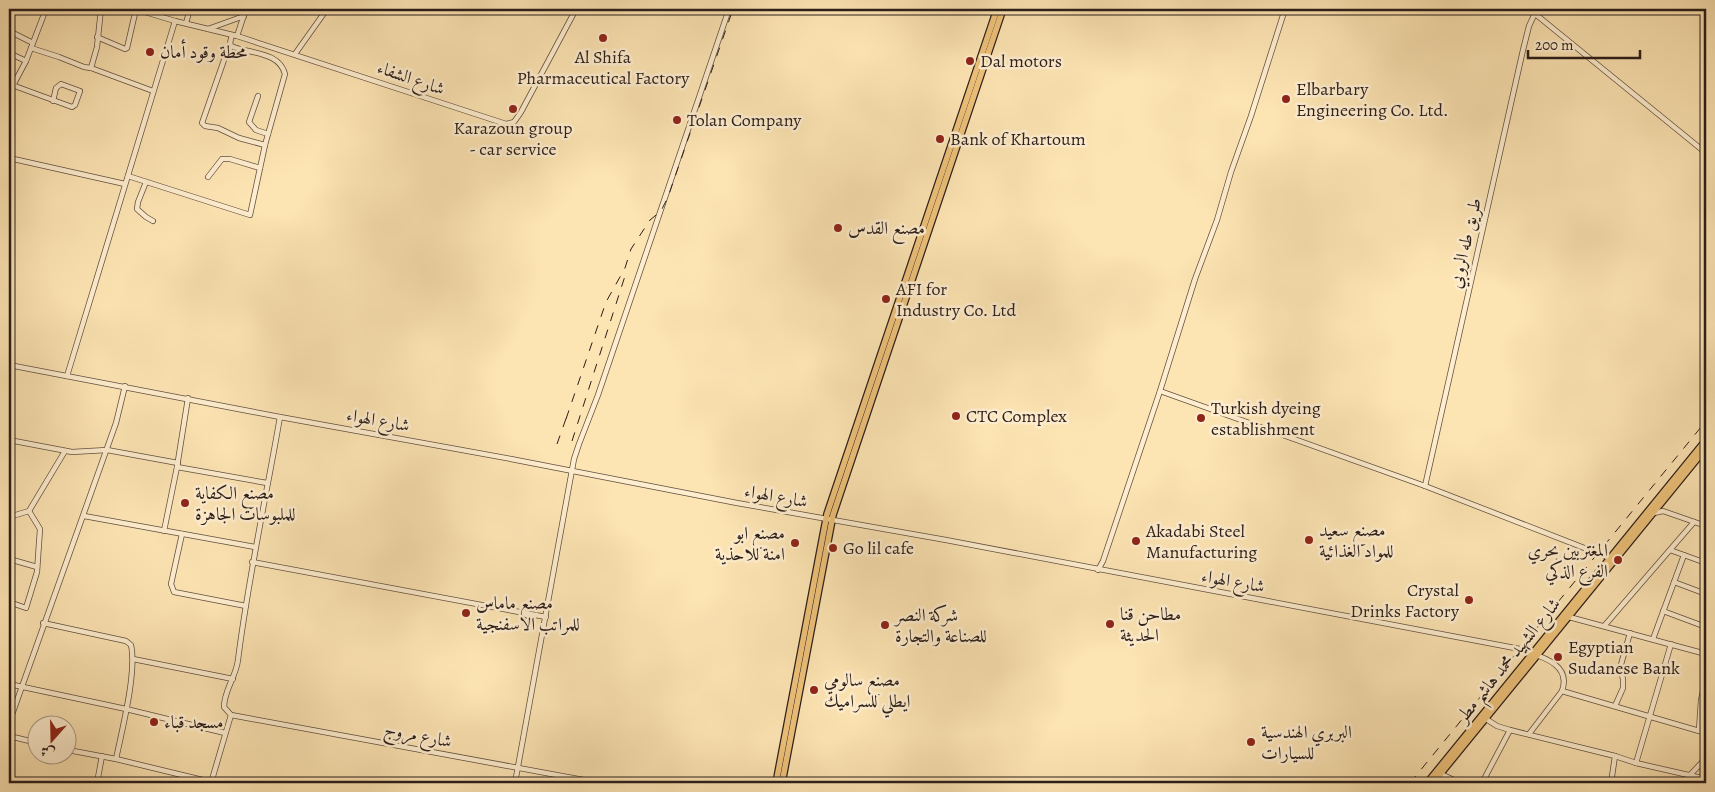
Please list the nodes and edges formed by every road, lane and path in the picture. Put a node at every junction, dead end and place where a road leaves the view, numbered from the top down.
1 (46, 9) edge
2 (101, 9) edge
3 (136, 9) edge
4 (162, 9) edge
5 (190, 9) edge
6 (246, 9) edge
7 (327, 9) edge
8 (576, 9) edge
9 (729, 9) edge
10 (997, 9) edge
11 (1003, 9) edge
12 (1285, 9) edge
13 (1536, 11) edge
14 (159, 16) junction
15 (244, 16) junction
16 (175, 21) junction
17 (186, 23) junction
18 (207, 29) junction
19 (9, 32) edge
20 (234, 35) junction
21 (97, 37) junction
22 (33, 43) junction
23 (231, 46) junction
24 (31, 48) junction
25 (9, 54) edge
26 (295, 54) junction
27 (26, 61) junction
28 (91, 68) junction
29 (10, 89) edge
30 (154, 91) junction
31 (258, 96) dead end
32 (53, 101) junction
33 (1706, 113) edge
34 (1703, 123) dead end
35 (268, 134) junction
36 (265, 145) junction
37 (1706, 153) edge
38 (9, 158) edge
39 (260, 168) junction
40 (128, 176) junction
41 (208, 177) dead end
42 (146, 182) junction
43 (126, 184) junction
44 (153, 221) dead end
45 (9, 365) edge
46 (67, 376) junction
47 (125, 386) junction
48 (1160, 391) junction
49 (188, 398) junction
50 (280, 417) junction
51 (9, 440) edge
52 (1706, 440) edge
53 (1706, 448) edge
54 (107, 450) junction
55 (65, 451) junction
56 (178, 465) junction
57 (572, 472) junction
58 (1677, 480) junction
59 (267, 483) junction
60 (1425, 486) junction
61 (29, 512) junction
62 (1654, 513) junction
63 (84, 516) junction
64 (10, 519) edge
65 (830, 519) junction
66 (1694, 522) junction
67 (1706, 526) edge
68 (164, 530) junction
69 (182, 534) junction
70 (255, 547) junction
71 (1670, 550) junction
72 (1684, 555) junction
73 (1610, 558) junction
74 (9, 559) edge
75 (252, 562) junction
76 (1706, 563) edge
77 (38, 567) junction
78 (1098, 570) junction
79 (1674, 582) junction
80 (1706, 594) edge
81 (9, 602) edge
82 (246, 606) junction
83 (1663, 611) junction
84 (546, 617) junction
85 (1569, 617) junction
86 (43, 623) junction
87 (1605, 626) junction
88 (1706, 627) edge
89 (1630, 633) junction
90 (1654, 639) junction
91 (1671, 644) junction
92 (1706, 654) edge
93 (1534, 655) junction
94 (133, 659) junction
95 (233, 679) junction
96 (1706, 679) edge
97 (9, 684) edge
98 (21, 688) junction
99 (1562, 691) junction
100 (796, 694) junction
101 (1614, 706) junction
102 (126, 709) junction
103 (231, 715) junction
104 (1650, 716) junction
105 (1484, 718) junction
106 (9, 723) edge
107 (1510, 730) junction
108 (1700, 730) junction
109 (1706, 732) edge
110 (225, 733) junction
111 (1529, 734) junction
112 (9, 736) edge
113 (28, 741) edge
114 (78, 752) edge
115 (102, 756) junction
116 (1615, 756) junction
117 (1706, 758) edge
118 (116, 759) junction
119 (1636, 763) junction
120 (518, 768) junction
121 (1441, 774) junction
122 (1690, 775) junction
123 (1706, 779) edge
124 (96, 783) edge
125 (211, 783) edge
126 (515, 783) edge
127 (600, 783) edge
128 (776, 783) edge
129 (782, 783) edge
130 (1427, 783) edge
131 (1433, 783) edge
132 (1460, 783) edge
133 (1482, 783) edge
134 (1611, 783) edge

1 - 22 street
2 - 21 street
3 - 14 street, شارع الشفاء
3 - 21 street
4 - 14 street
5 - 17 street
6 - 15 street
7 - 26 street
8 - 26 street, شارع الشفاء
9 - 57 street
10 - 65 main road
11 - 65 main road
12 - 48 street
13 - 37 street
13 - 60 street, طريق طه الروبي
14 - 16 street, شارع الشفاء
15 - 18 street
15 - 20 street
16 - 17 street, شارع الشفاء
16 - 30 street
17 - 18 street, شارع الشفاء
18 - 20 street, شارع الشفاء
19 - 22 street
20 - 23 street
20 - 26 street, شارع الشفاء
21 - 28 street
22 - 24 street
23 - 35 street
23 - 36 street
24 - 27 street
24 - 28 street
25 - 27 street
27 - 29 street
28 - 30 street
29 - 32 street
30 - 40 street
31 - 35 street
32 - 32 street
33 - 34 street
35 - 36 street
36 - 39 street
38 - 43 street
39 - 41 street
39 - 42 street
40 - 42 street
40 - 43 street
42 - 44 street
43 - 46 street
45 - 46 street, شارع الهواء
46 - 47 street, شارع الهواء
47 - 49 street, شارع الهواء
47 - 54 street
48 - 60 street
48 - 78 street
49 - 50 street, شارع الهواء
49 - 56 street
50 - 57 street, شارع الهواء
50 - 59 street
51 - 55 street
52 - 58 main road, شارع الشهيد محمد هاشم مطر
53 - 58 main road, شارع الشهيد محمد هاشم مطر
54 - 55 street
54 - 56 street
54 - 63 street
55 - 61 street
56 - 59 street
56 - 68 street
57 - 65 street, شارع الهواء
57 - 84 street
58 - 62 main road, شارع الشهيد محمد هاشم مطر
58 - 73 main road, شارع الشهيد محمد هاشم مطر
59 - 70 street
60 - 73 street
61 - 64 street
61 - 77 street
62 - 66 street
62 - 85 main road, شارع الشهيد محمد هاشم مطر
63 - 68 street
63 - 86 street
65 - 78 street, شارع الهواء
65 - 100 main road
66 - 67 street
66 - 71 street
68 - 69 street
69 - 70 street
69 - 82 street
70 - 75 street
71 - 72 street
71 - 87 street
72 - 76 street
72 - 79 street
73 - 93 main road, شارع الشهيد محمد هاشم مطر
74 - 77 street
75 - 82 street
75 - 84 street
77 - 81 street
78 - 93 street, شارع الهواء
79 - 80 street
79 - 83 street
82 - 95 street
83 - 88 street
83 - 90 street
84 - 120 street
85 - 87 street
85 - 93 main road, شارع الشهيد محمد هاشم مطر
86 - 94 street
86 - 98 street
87 - 89 street
89 - 90 street
89 - 101 street
90 - 91 street
91 - 92 street
91 - 104 street
93 - 99 street, شارع الهواء
93 - 105 main road, شارع الشهيد محمد هاشم مطر
94 - 95 street
94 - 102 street
95 - 103 street
96 - 108 street
97 - 98 street
98 - 102 street
98 - 106 street
99 - 101 street
99 - 111 street
100 - 128 main road
100 - 129 main road
101 - 104 street
102 - 110 street
102 - 118 street
103 - 110 street
103 - 120 street, شارع مروج
104 - 108 street
104 - 119 street
105 - 107 street
105 - 121 main road, شارع الشهيد محمد هاشم مطر
105 - 130 main road, شارع الشهيد محمد هاشم مطر
107 - 111 street
107 - 133 street
108 - 109 street
110 - 125 street
111 - 116 street
112 - 113 street
114 - 115 street
115 - 118 street
115 - 124 street
116 - 119 street
116 - 134 street
117 - 122 street
118 - 125 street
119 - 122 street
120 - 126 street
120 - 127 street, شارع مروج
121 - 131 main road, شارع الشهيد محمد هاشم مطر
121 - 132 street
122 - 123 street

